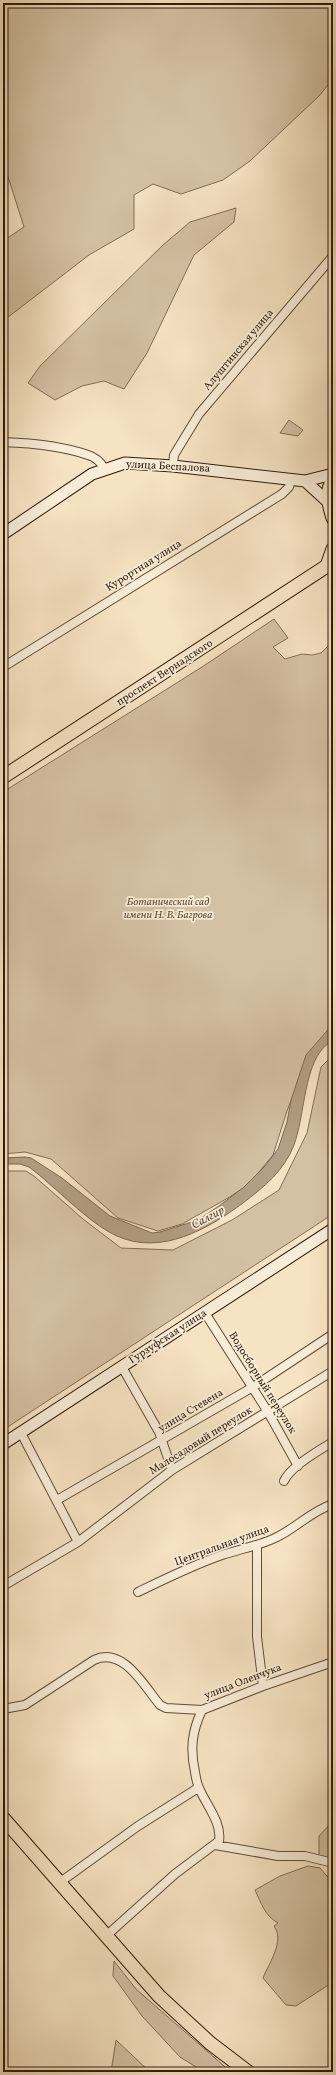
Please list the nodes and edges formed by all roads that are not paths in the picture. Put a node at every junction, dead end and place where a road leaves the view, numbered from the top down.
1 (333, 256) edge
2 (3, 442) edge
3 (173, 466) junction
4 (104, 468) junction
5 (333, 474) edge
6 (291, 479) junction
7 (333, 480) edge
8 (304, 482) junction
9 (327, 501) junction
10 (333, 518) edge
11 (3, 534) edge
12 (333, 549) edge
13 (330, 564) edge
14 (3, 667) edge
15 (3, 777) edge
16 (333, 1229) edge
17 (205, 1313) junction
18 (333, 1334) edge
19 (122, 1367) junction
20 (333, 1371) edge
21 (253, 1387) junction
22 (268, 1412) junction
23 (21, 1432) junction
24 (163, 1440) junction
25 (333, 1442) edge
26 (3, 1444) edge
27 (298, 1466) junction
28 (172, 1470) junction
29 (284, 1482) dead end
30 (57, 1500) junction
31 (333, 1504) edge
32 (78, 1542) junction
33 (257, 1546) junction
34 (3, 1586) edge
35 (138, 1592) dead end
36 (333, 1662) edge
37 (262, 1686) junction
38 (3, 1709) edge
39 (202, 1710) junction
40 (198, 1788) junction
41 (3, 1818) edge
42 (215, 1845) junction
43 (333, 1863) edge
44 (59, 1883) junction
45 (106, 1936) junction
46 (248, 2072) edge

1 - 3 street, Алуштинская улица
2 - 4 street
3 - 4 main road, улица Беспалова
3 - 6 main road, улица Беспалова
4 - 11 main road, улица Беспалова
5 - 8 main road, улица Беспалова
6 - 8 main road, улица Беспалова
6 - 14 street, Курортная улица
7 - 9 main road
8 - 9 main road, улица Беспалова
9 - 10 main road
12 - 13 main road, проспект Вернадского
13 - 15 main road, проспект Вернадского
16 - 17 main road, Гурзуфская улица
17 - 19 main road, Гурзуфская улица
17 - 21 street, Водосборный переулок
18 - 21 street, улица Стевена
19 - 23 main road, Гурзуфская улица
19 - 24 street
20 - 22 street, Малосадовый переулок
21 - 22 street, Водосборный переулок
21 - 24 street, улица Стевена
22 - 27 street, Водосборный переулок
22 - 28 street, Малосадовый переулок
23 - 26 main road, Гурзуфская улица
23 - 30 street
24 - 28 street
24 - 30 street, улица Стевена
25 - 27 street
27 - 29 street
28 - 32 street, Малосадовый переулок
30 - 32 street
31 - 33 street, Центральная улица
32 - 34 street, Малосадовый переулок
33 - 35 street, Центральная улица
33 - 37 street
36 - 37 street, улица Оленчука
37 - 39 street, улица Оленчука
38 - 39 street, улица Оленчука
39 - 40 street
40 - 42 street
40 - 44 street
41 - 44 main road
42 - 43 street
42 - 45 street
44 - 45 main road
45 - 46 main road

